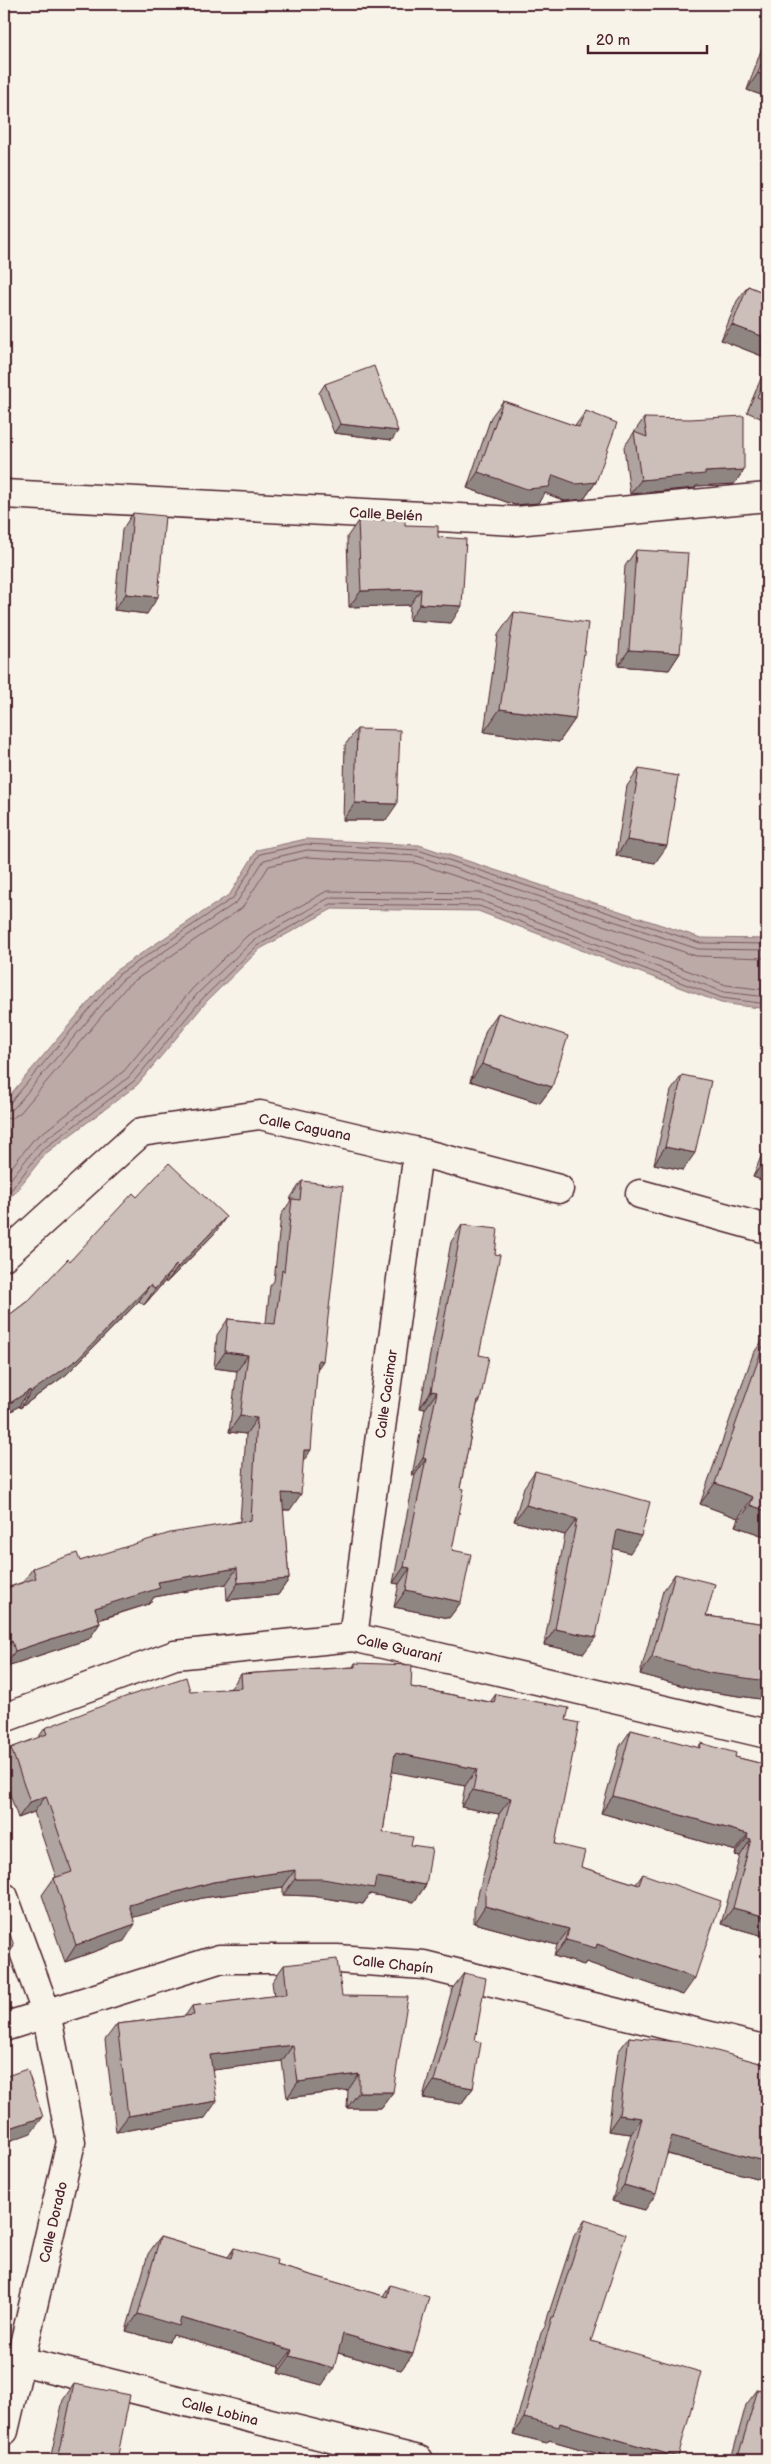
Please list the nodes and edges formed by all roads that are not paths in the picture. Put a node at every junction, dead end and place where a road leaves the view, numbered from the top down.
1 (4, 494) edge
2 (767, 497) edge
3 (418, 1152) junction
4 (559, 1189) dead end
5 (640, 1194) dead end
6 (767, 1229) edge
7 (4, 1256) edge
8 (353, 1637) junction
9 (4, 1718) edge
10 (767, 1734) edge
11 (4, 1897) edge
12 (46, 2012) junction
13 (4, 2027) edge
14 (767, 2050) edge
15 (21, 2362) junction
16 (4, 2431) edge
17 (420, 2460) edge

1 - 2 street, Calle Belén
3 - 4 street, Calle Caguana
3 - 7 street, Calle Caguana
3 - 8 street, Calle Cacimar
5 - 6 street
8 - 9 street, Calle Guaraní
8 - 10 street, Calle Guaraní
11 - 12 street, Calle Dorado
12 - 13 street, Calle Chapín
12 - 14 street, Calle Chapín
12 - 15 street, Calle Dorado
15 - 16 street, Calle Dorado
15 - 17 street, Calle Lobina

